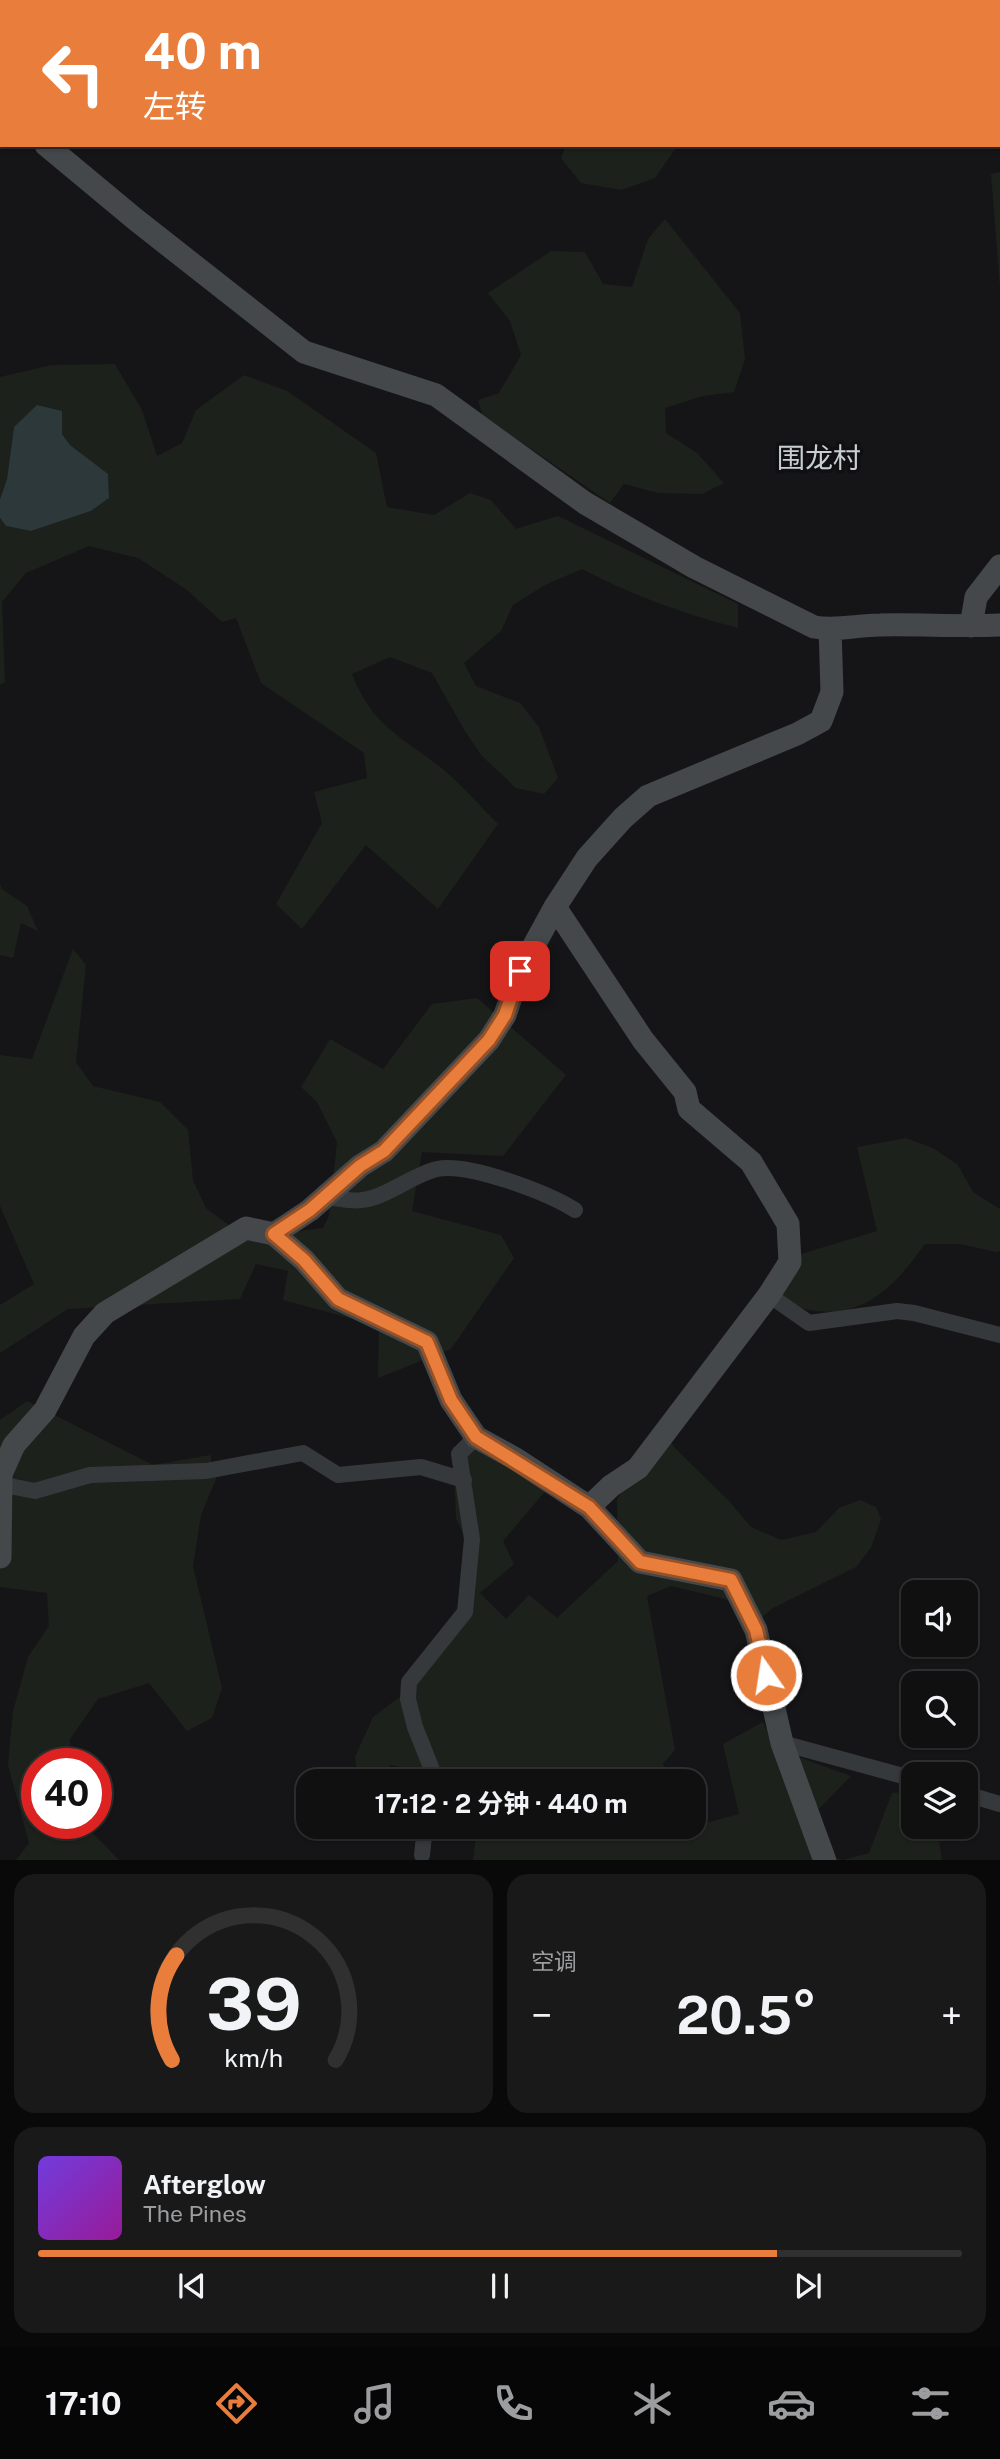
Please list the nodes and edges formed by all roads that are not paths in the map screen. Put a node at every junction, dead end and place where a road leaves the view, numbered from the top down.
1 (48, 147) edge
2 (1000, 566) edge
3 (1000, 625) edge
4 (971, 626) junction
5 (830, 629) junction
6 (555, 907) junction
7 (325, 1197) junction
8 (575, 1210) dead end
9 (274, 1234) junction
10 (768, 1295) junction
11 (1000, 1335) edge
12 (476, 1437) junction
13 (464, 1480) junction
14 (1, 1481) edge
15 (589, 1507) junction
16 (0, 1557) edge
17 (782, 1743) junction
18 (431, 1769) edge
19 (901, 1775) edge
20 (978, 1798) edge
21 (1000, 1804) edge
22 (424, 1839) edge
23 (422, 1855) dead end
24 (825, 1860) edge

1 - 5 street
2 - 4 street
3 - 4 street
4 - 5 street
5 - 6 street
6 - 7 street
6 - 10 street
7 - 8 street
7 - 9 street
9 - 12 street
9 - 14 street
10 - 11 street
10 - 15 street
12 - 13 street
12 - 15 street
13 - 14 street
13 - 18 street
14 - 16 street
15 - 17 street
17 - 19 street
17 - 24 street
20 - 21 street
22 - 23 street

